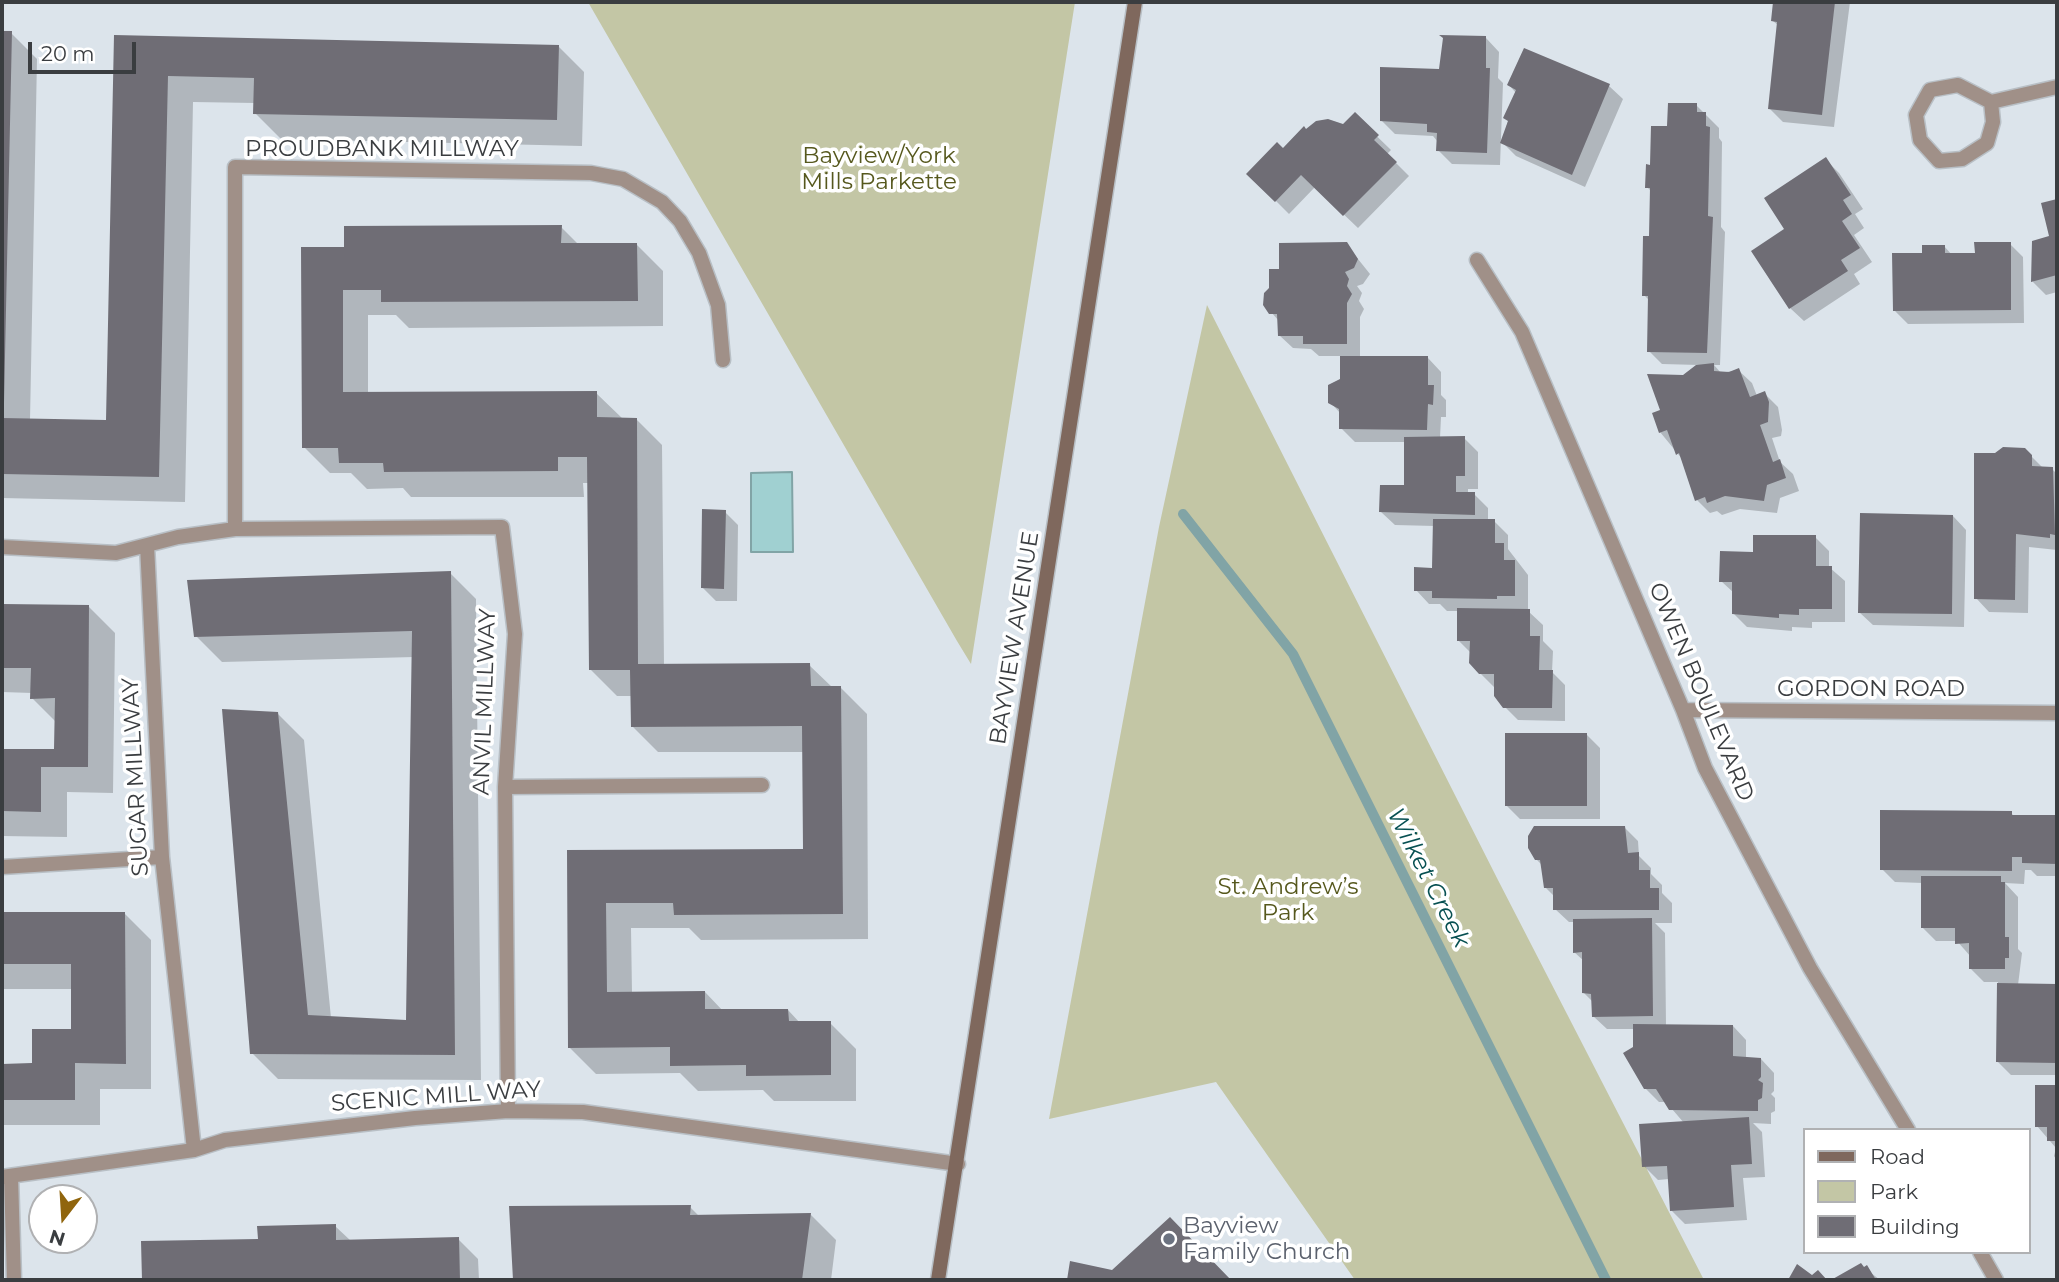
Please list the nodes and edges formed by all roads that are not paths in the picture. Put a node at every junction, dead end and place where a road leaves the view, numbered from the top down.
1 (1135, 2) edge
2 (2057, 87) edge
3 (1991, 102) junction
4 (1477, 260) dead end
5 (723, 360) dead end
6 (235, 529) junction
7 (147, 545) junction
8 (2, 547) edge
9 (1684, 710) junction
10 (2057, 713) edge
11 (762, 785) dead end
12 (505, 787) junction
13 (162, 858) junction
14 (2, 867) edge
15 (508, 1111) junction
16 (1907, 1128) edge
17 (194, 1150) junction
18 (958, 1164) junction
19 (6, 1176) edge
20 (1981, 1254) edge
21 (14, 1280) edge
22 (938, 1280) edge
23 (1996, 1280) edge

1 - 18 main road, BAYVIEW AVENUE
2 - 3 street
3 - 3 street
4 - 9 street, OWEN BOULEVARD
5 - 6 street, PROUDBANK MILLWAY
6 - 7 street, ANVIL MILLWAY
6 - 12 street, ANVIL MILLWAY
7 - 8 street
7 - 13 street, SUGAR MILLWAY
9 - 10 street, GORDON ROAD
9 - 16 street, OWEN BOULEVARD
11 - 12 street
12 - 15 street, ANVIL MILLWAY
13 - 14 street
13 - 17 street, SUGAR MILLWAY
15 - 17 street, SCENIC MILL WAY
15 - 18 street, SCENIC MILL WAY
17 - 19 street, SCENIC MILL WAY
18 - 22 main road, BAYVIEW AVENUE
19 - 21 street
20 - 23 street

